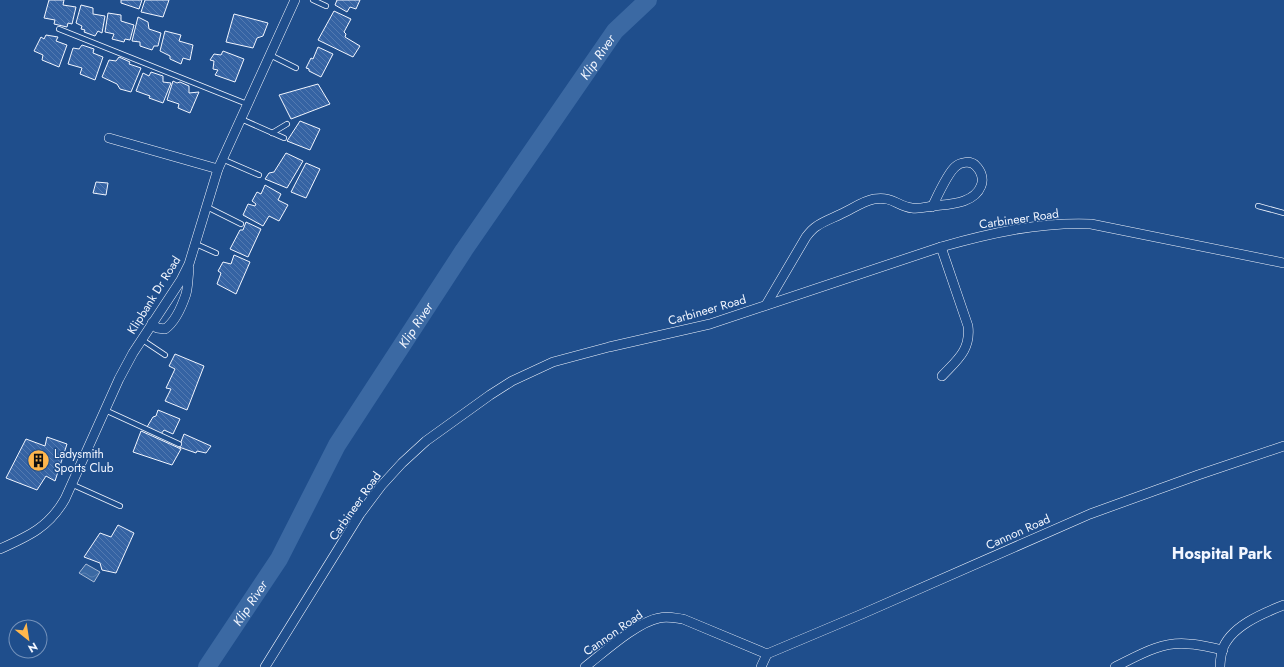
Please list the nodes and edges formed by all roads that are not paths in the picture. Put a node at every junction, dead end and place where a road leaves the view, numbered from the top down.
1 (294, 0) edge
2 (313, 0) edge
3 (326, 6) dead end
4 (60, 29) dead end
5 (270, 55) junction
6 (296, 68) dead end
7 (247, 104) junction
8 (240, 119) junction
9 (287, 124) dead end
10 (272, 133) junction
11 (109, 138) dead end
12 (284, 138) dead end
13 (222, 159) junction
14 (218, 169) junction
15 (259, 175) dead end
16 (1258, 206) dead end
17 (207, 207) junction
18 (932, 207) junction
19 (1284, 213) edge
20 (241, 224) dead end
21 (196, 244) junction
22 (941, 247) junction
23 (216, 253) dead end
24 (1284, 263) edge
25 (189, 264) junction
26 (766, 305) junction
27 (152, 323) junction
28 (141, 339) junction
29 (165, 355) dead end
30 (942, 376) dead end
31 (105, 410) junction
32 (179, 444) dead end
33 (1284, 446) edge
34 (71, 484) junction
35 (120, 506) dead end
36 (0, 549) edge
37 (1284, 605) edge
38 (1223, 650) junction
39 (767, 654) junction
40 (265, 667) edge
41 (584, 667) edge
42 (761, 667) edge
43 (1115, 667) edge
44 (1220, 667) edge

1 - 5 street, Klipbank Dr Road
2 - 3 lane
4 - 7 lane
5 - 6 lane
5 - 7 street, Klipbank Dr Road
7 - 8 street, Klipbank Dr Road
8 - 10 lane
8 - 13 street, Klipbank Dr Road
9 - 10 lane
10 - 12 lane
11 - 14 street
13 - 14 street, Klipbank Dr Road
13 - 15 lane
14 - 17 street, Klipbank Dr Road
16 - 19 lane
17 - 20 lane
17 - 21 street, Klipbank Dr Road
18 - 18 street
18 - 26 street
21 - 23 lane
21 - 25 street, Klipbank Dr Road
22 - 24 street, Carbineer Road
22 - 26 street, Carbineer Road
22 - 30 street
25 - 27 street, Klipbank Dr Road
25 - 27 street
26 - 40 street, Carbineer Road
27 - 28 street, Klipbank Dr Road
28 - 29 lane
28 - 31 street, Klipbank Dr Road
31 - 32 lane
31 - 34 street, Klipbank Dr Road
33 - 39 street, Cannon Road
34 - 35 lane
34 - 36 street, Klipbank Dr Road
37 - 38 street
38 - 43 street
38 - 44 street
39 - 41 street, Cannon Road
39 - 42 street

